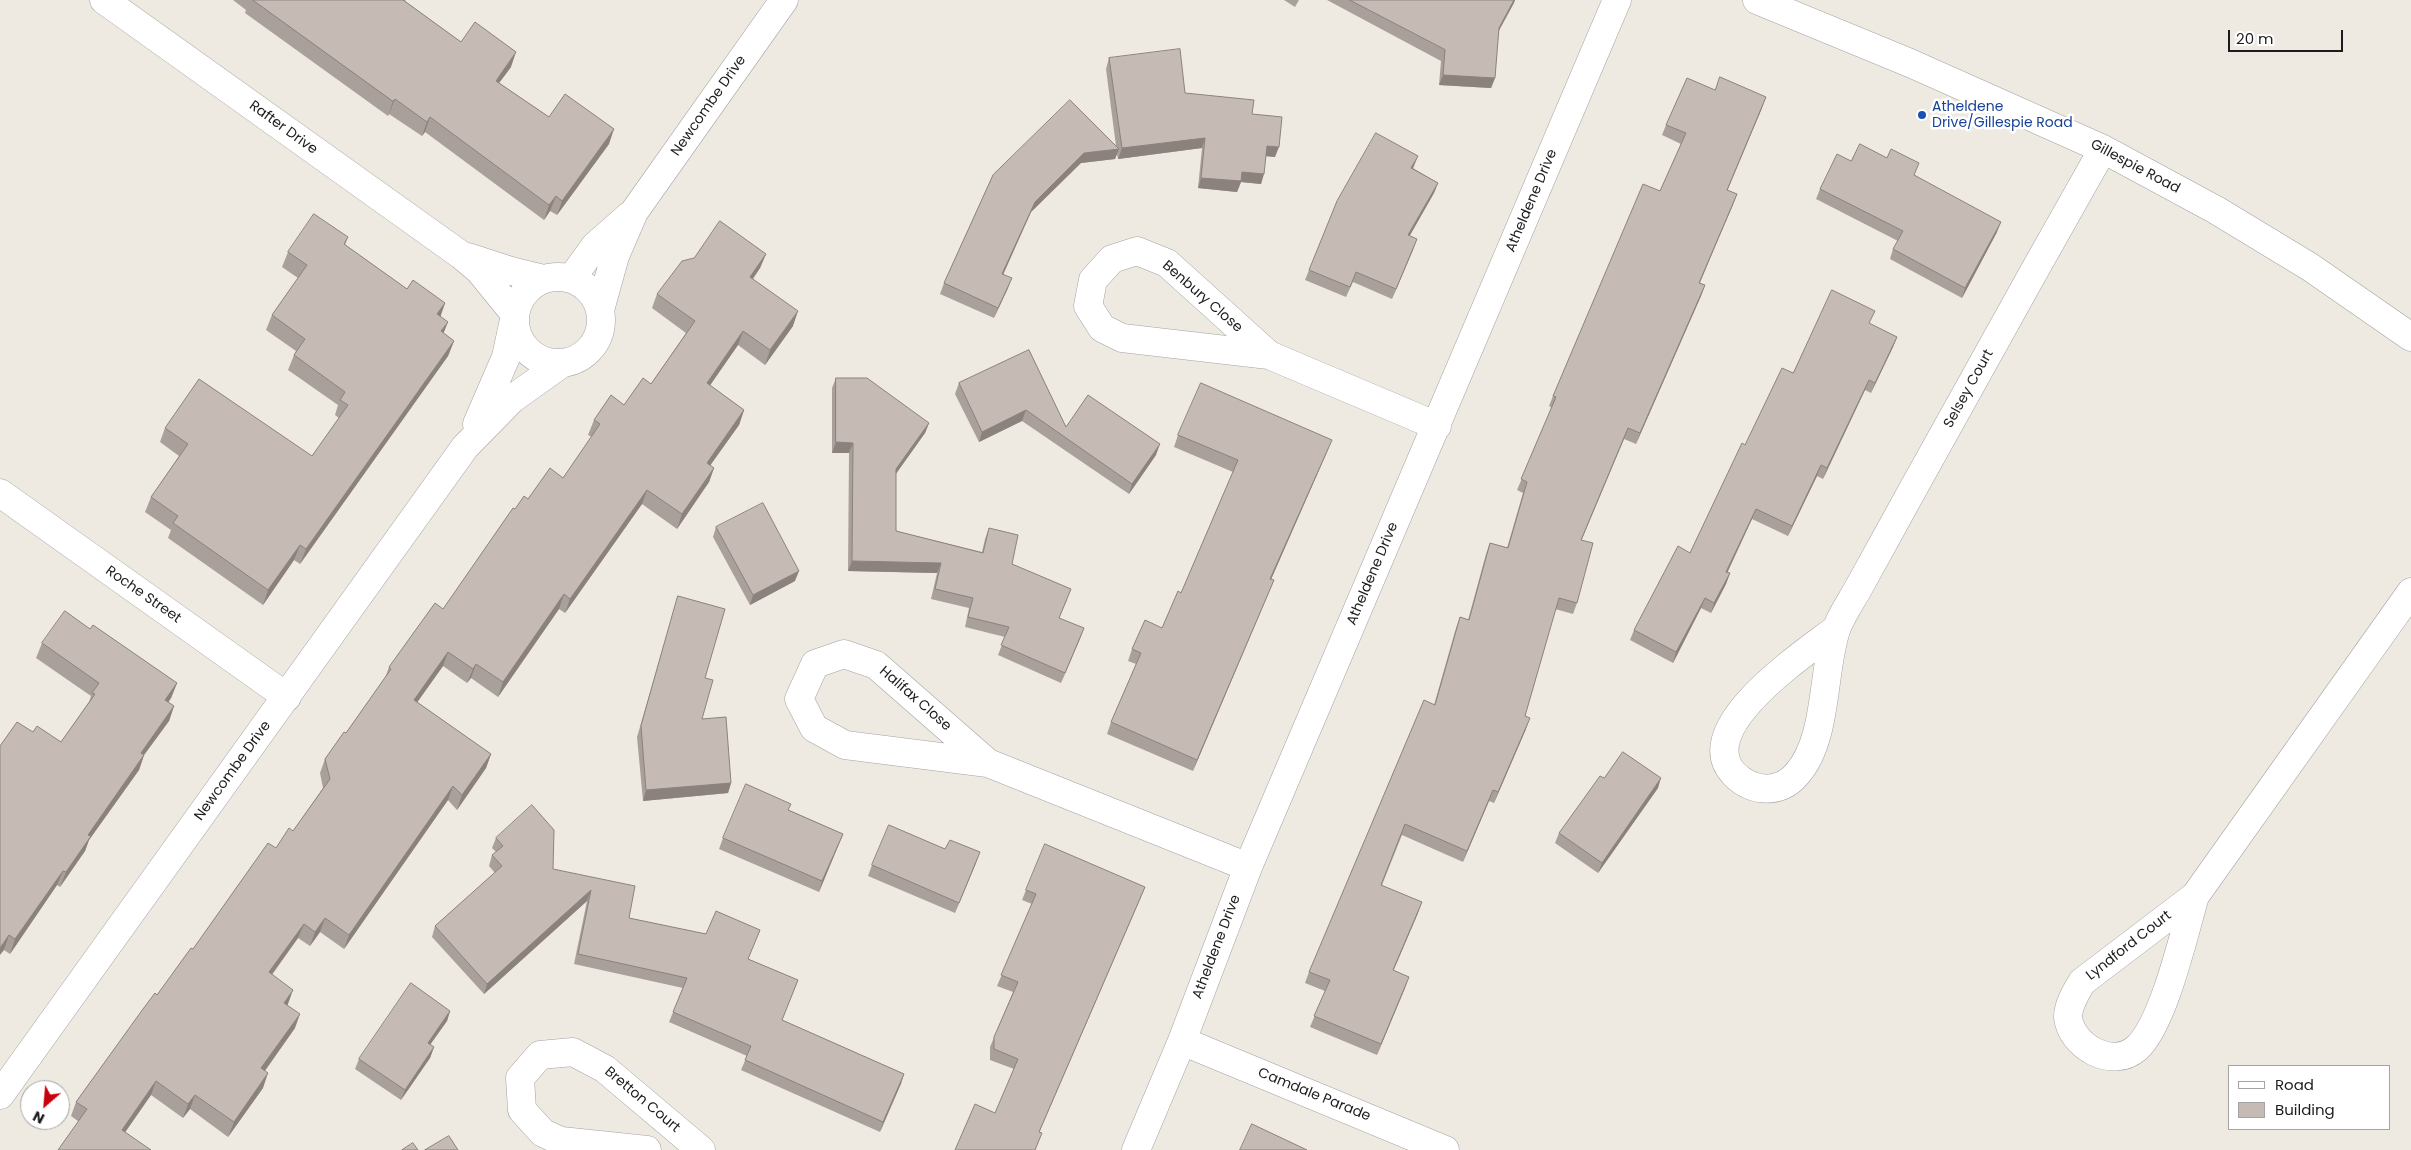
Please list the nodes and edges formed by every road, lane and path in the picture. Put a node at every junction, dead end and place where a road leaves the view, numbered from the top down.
1 (104, 0) edge
2 (784, 0) edge
3 (1618, 0) edge
4 (1757, 0) edge
5 (2103, 149) junction
6 (634, 212) junction
7 (461, 255) junction
8 (544, 279) junction
9 (571, 279) junction
10 (600, 310) junction
11 (514, 317) junction
12 (2411, 336) edge
13 (1269, 356) junction
14 (561, 364) junction
15 (1437, 426) junction
16 (466, 448) junction
17 (0, 493) edge
18 (2411, 592) edge
19 (1836, 629) junction
20 (287, 697) junction
21 (988, 763) junction
22 (1248, 867) junction
23 (2195, 896) junction
24 (1182, 1041) junction
25 (4, 1081) edge
26 (647, 1150) edge
27 (701, 1150) edge
28 (1136, 1150) edge
29 (1445, 1150) edge

1 - 7 street, Rafter Drive
2 - 6 street, Newcombe Drive
3 - 15 street, Atheldene Drive
4 - 5 street, Gillespie Road
5 - 12 street, Gillespie Road
5 - 19 street, Selsey Court
6 - 9 street, Newcombe Drive
6 - 10 street, Newcombe Drive
7 - 8 street, Rafter Drive
7 - 11 street, Rafter Drive
8 - 9 street
8 - 11 street
9 - 10 street
10 - 14 street
11 - 14 street
11 - 16 street, Newcombe Drive
13 - 13 street, Benbury Close
13 - 15 street, Benbury Close
14 - 16 street, Newcombe Drive
15 - 22 street, Atheldene Drive
16 - 20 street, Newcombe Drive
17 - 20 street, Roche Street
18 - 23 street, Lyndford Court
19 - 19 street, Selsey Court
20 - 25 street, Newcombe Drive
21 - 21 street, Halifax Close
21 - 22 street, Halifax Close
22 - 24 street, Atheldene Drive
23 - 23 street, Lyndford Court
24 - 28 street, Atheldene Drive
24 - 29 street, Camdale Parade
26 - 27 street, Bretton Court

